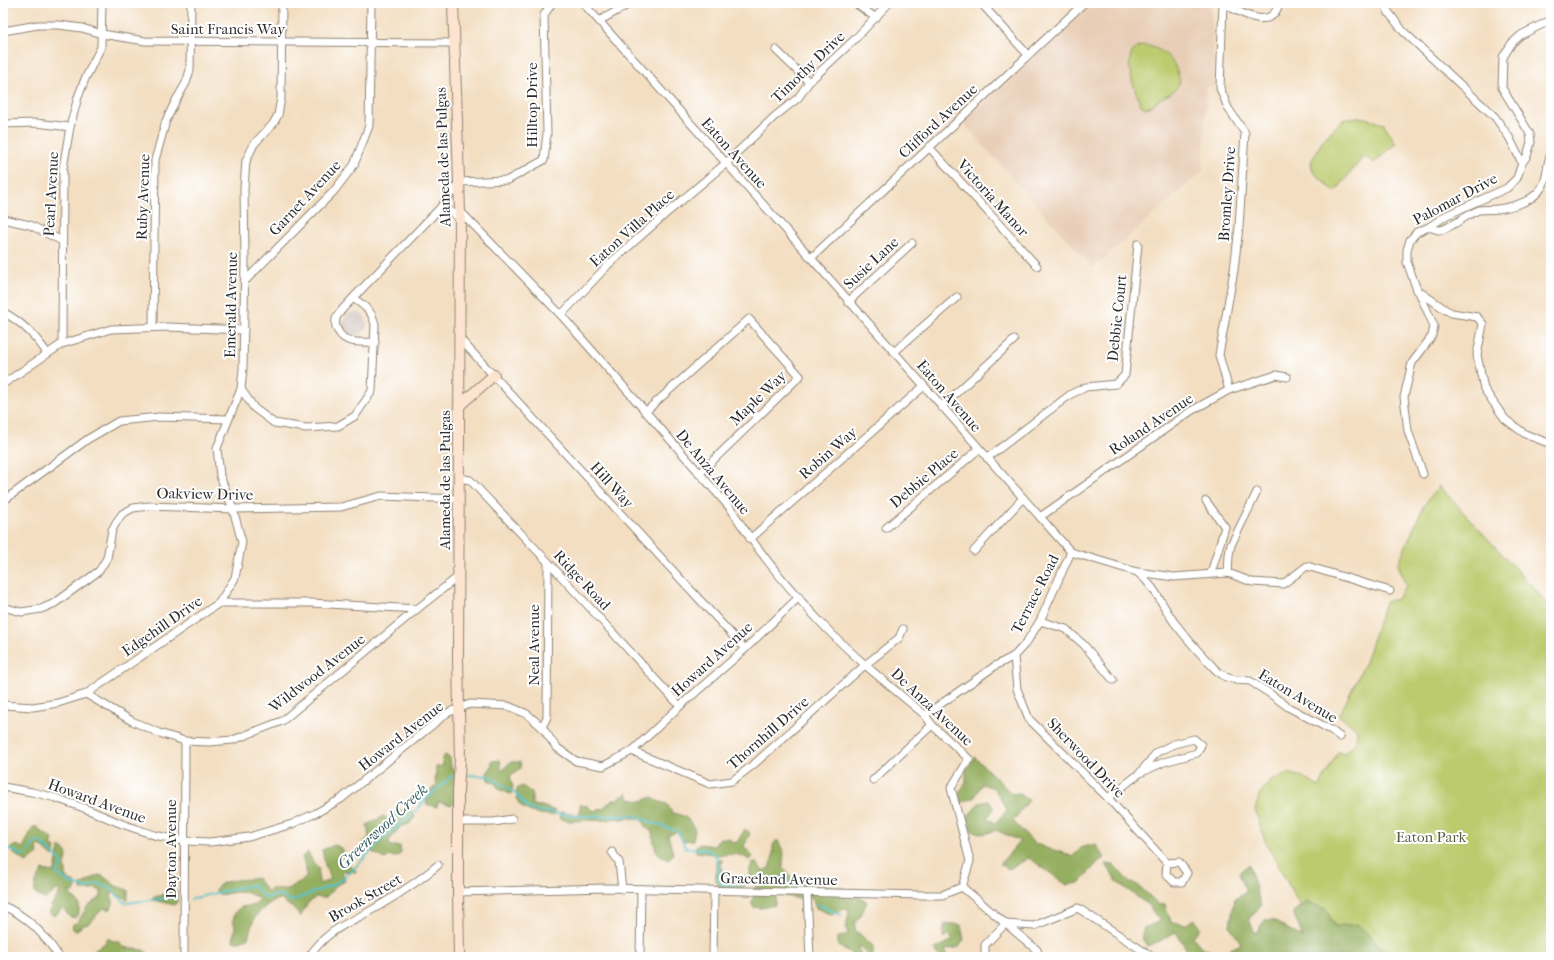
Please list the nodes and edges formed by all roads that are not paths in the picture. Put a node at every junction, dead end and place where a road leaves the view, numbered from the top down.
1 (102, 3) edge
2 (191, 3) edge
3 (282, 3) edge
4 (371, 3) edge
5 (453, 3) edge
6 (552, 3) edge
7 (583, 3) edge
8 (631, 3) edge
9 (855, 3) edge
10 (889, 3) edge
11 (981, 3) edge
12 (1084, 3) edge
13 (1223, 3) edge
14 (1279, 3) edge
15 (1384, 3) edge
16 (876, 18) junction
17 (1551, 20) edge
18 (599, 21) junction
19 (3, 31) edge
20 (102, 34) junction
21 (191, 41) junction
22 (281, 42) junction
23 (371, 43) junction
24 (454, 43) junction
25 (776, 50) dead end
26 (1028, 54) junction
27 (809, 82) junction
28 (3, 124) edge
29 (70, 127) junction
30 (929, 146) junction
31 (1551, 154) edge
32 (1522, 163) junction
33 (725, 164) junction
34 (459, 182) junction
35 (441, 207) junction
36 (460, 215) junction
37 (3, 219) edge
38 (1429, 227) junction
39 (62, 241) junction
40 (912, 244) dead end
41 (1138, 244) dead end
42 (810, 258) junction
43 (1037, 266) dead end
44 (244, 281) junction
45 (1418, 290) junction
46 (957, 297) dead end
47 (353, 298) junction
48 (848, 302) junction
49 (3, 312) edge
50 (561, 315) junction
51 (153, 326) junction
52 (244, 330) junction
53 (461, 340) junction
54 (1014, 340) dead end
55 (375, 342) junction
56 (62, 344) junction
57 (894, 352) junction
58 (47, 353) junction
59 (494, 375) junction
60 (1287, 377) dead end
61 (3, 384) edge
62 (924, 386) junction
63 (241, 389) junction
64 (1229, 390) junction
65 (460, 406) junction
66 (941, 407) junction
67 (645, 412) junction
68 (228, 419) junction
69 (1551, 444) edge
70 (979, 448) junction
71 (987, 458) junction
72 (699, 474) junction
73 (1423, 474) dead end
74 (460, 478) junction
75 (1257, 492) dead end
76 (1023, 498) junction
77 (459, 499) junction
78 (3, 501) edge
79 (1206, 501) dead end
80 (233, 509) junction
81 (1040, 517) junction
82 (886, 528) dead end
83 (750, 539) junction
84 (974, 550) dead end
85 (1071, 552) junction
86 (548, 562) junction
87 (1138, 572) junction
88 (1211, 573) junction
89 (1228, 573) junction
90 (459, 576) junction
91 (1390, 591) dead end
92 (799, 598) junction
93 (219, 603) junction
94 (3, 607) edge
95 (417, 609) junction
96 (1040, 621) junction
97 (903, 629) dead end
98 (744, 649) junction
99 (1014, 656) junction
100 (865, 665) junction
101 (1113, 680) dead end
102 (86, 694) junction
103 (3, 705) edge
104 (680, 706) junction
105 (459, 708) junction
106 (925, 715) junction
107 (932, 725) junction
108 (542, 727) junction
109 (1340, 737) dead end
110 (184, 741) junction
111 (632, 751) junction
112 (1140, 773) junction
113 (874, 780) dead end
114 (3, 787) edge
115 (1108, 798) junction
116 (512, 819) dead end
117 (458, 822) junction
118 (184, 841) junction
119 (612, 852) dead end
120 (1168, 863) dead end
121 (438, 865) dead end
122 (962, 887) junction
123 (622, 889) junction
124 (640, 889) junction
125 (714, 891) junction
126 (458, 892) junction
127 (807, 893) junction
128 (3, 906) edge
129 (1005, 924) junction
130 (59, 957) edge
131 (184, 957) edge
132 (309, 957) edge
133 (459, 957) edge
134 (640, 957) edge
135 (713, 957) edge
136 (810, 957) edge
137 (985, 957) edge
138 (1039, 957) edge
139 (1152, 957) edge

1 - 20 street, Pearl Avenue
2 - 21 street, Ruby Avenue
3 - 22 street, Emerald Avenue
4 - 23 street, Garnet Avenue
5 - 24 main road, Alameda de las Pulgas
6 - 34 street, Hilltop Drive
7 - 18 street, Eaton Avenue
8 - 18 street
9 - 16 street
10 - 16 street, Timothy Drive
11 - 26 street
12 - 26 street, Clifford Avenue
13 - 14 street
13 - 64 street, Bromley Drive
15 - 32 street
16 - 27 street, Timothy Drive
17 - 32 street, Palomar Drive
18 - 33 street, Eaton Avenue
19 - 20 street, Saint Francis Way
20 - 21 street, Saint Francis Way
20 - 29 street, Pearl Avenue
21 - 22 street, Saint Francis Way
21 - 51 street, Ruby Avenue
22 - 23 street, Saint Francis Way
22 - 44 street, Emerald Avenue
23 - 24 street, Saint Francis Way
23 - 44 street, Garnet Avenue
24 - 34 main road, Alameda de las Pulgas
25 - 27 street
26 - 30 street, Clifford Avenue
27 - 33 street, Timothy Drive
28 - 29 street
29 - 39 street, Pearl Avenue
30 - 42 street, Clifford Avenue
30 - 43 street, Victoria Manor
31 - 38 street
32 - 38 street, Palomar Drive
33 - 42 street, Eaton Avenue
33 - 50 street, Eaton Villa Place
34 - 35 street
34 - 36 main road, Alameda de las Pulgas
35 - 36 street
35 - 47 street
36 - 50 street, De Anza Avenue
36 - 53 main road, Alameda de las Pulgas
37 - 39 street
38 - 45 street, Palomar Drive
39 - 56 street, Pearl Avenue
40 - 48 street, Susie Lane
41 - 71 street, Debbie Court
42 - 48 street, Eaton Avenue
44 - 52 street, Emerald Avenue
45 - 69 street
45 - 73 street, Palomar Drive
46 - 57 street
47 - 55 street
47 - 55 street
48 - 57 street, Eaton Avenue
49 - 58 street
50 - 67 street, De Anza Avenue
51 - 52 street
51 - 56 street
52 - 63 street, Emerald Avenue
53 - 59 street, Hill Way
53 - 65 main road, Alameda de las Pulgas
54 - 66 street
55 - 63 street
56 - 58 street
57 - 62 street, Eaton Avenue
58 - 61 street
59 - 65 main road
59 - 98 street, Hill Way
60 - 64 street, Roland Avenue
62 - 66 street, Eaton Avenue
62 - 83 street, Robin Way
63 - 68 street, Emerald Avenue
64 - 81 street, Roland Avenue
65 - 74 main road, Alameda de las Pulgas
66 - 70 street, Eaton Avenue
67 - 72 street, De Anza Avenue
67 - 72 street, Maple Way
68 - 78 street
68 - 80 street, Emerald Avenue
70 - 71 street, Eaton Avenue
70 - 82 street, Debbie Place
71 - 76 street, Eaton Avenue
72 - 83 street, De Anza Avenue
74 - 77 main road, Alameda de las Pulgas
74 - 86 street, Ridge Road
75 - 89 street
76 - 81 street, Eaton Avenue
76 - 84 street
77 - 80 street, Oakview Drive
77 - 90 main road, Alameda de las Pulgas
79 - 88 street
80 - 93 street, Emerald Avenue
80 - 94 street, Oakview Drive
81 - 85 street, Eaton Avenue
83 - 92 street, De Anza Avenue
85 - 87 street
85 - 96 street, Terrace Road
86 - 104 street, Ridge Road
86 - 108 street, Neal Avenue
87 - 88 street
87 - 109 street, Eaton Avenue
88 - 89 street
89 - 91 street
90 - 95 street, Wildwood Avenue
90 - 105 main road, Alameda de las Pulgas
92 - 98 street, Howard Avenue
92 - 100 street, De Anza Avenue
93 - 95 street, Edgehill Drive
93 - 102 street, Edgehill Drive
95 - 110 street, Wildwood Avenue
96 - 99 street, Terrace Road
96 - 101 street
97 - 100 street, Thornhill Drive
98 - 104 street, Howard Avenue
99 - 106 street, Terrace Road
99 - 115 street, Sherwood Drive
100 - 106 street, De Anza Avenue
100 - 111 street, Thornhill Drive
102 - 103 street, Edgehill Drive
102 - 110 street, Wildwood Avenue
104 - 111 street, Howard Avenue
105 - 108 street, Howard Avenue
105 - 117 main road, Alameda de las Pulgas
105 - 118 street, Howard Avenue
106 - 107 street, De Anza Avenue
107 - 113 street
107 - 122 street, De Anza Avenue
108 - 111 street, Howard Avenue
110 - 118 street, Dayton Avenue
112 - 112 street
112 - 115 street
114 - 118 street, Howard Avenue
115 - 120 street, Sherwood Drive
116 - 117 street
117 - 126 main road, Alameda de las Pulgas
118 - 131 street, Dayton Avenue
119 - 123 street
121 - 132 street, Brook Street
122 - 127 street, Graceland Avenue
122 - 129 street
123 - 124 street, Graceland Avenue
123 - 126 street, Graceland Avenue
124 - 125 street, Graceland Avenue
124 - 134 street
125 - 127 street, Graceland Avenue
125 - 135 street
126 - 133 main road, Alameda de las Pulgas
127 - 136 street
128 - 130 street
129 - 137 street
129 - 138 street
129 - 139 street

